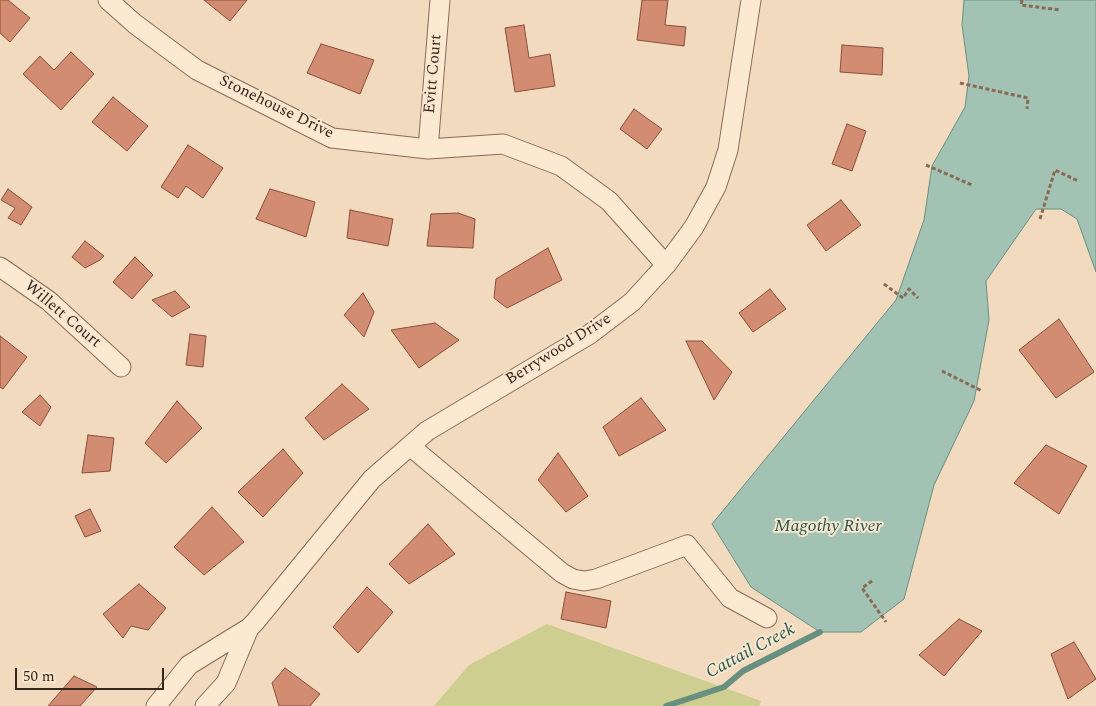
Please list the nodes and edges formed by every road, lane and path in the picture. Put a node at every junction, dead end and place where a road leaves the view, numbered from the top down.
1 (108, 0) edge
2 (440, 0) edge
3 (751, 0) edge
4 (1022, 0) edge
5 (1060, 10) dead end
6 (960, 83) dead end
7 (1028, 109) dead end
8 (428, 149) junction
9 (926, 165) dead end
10 (1078, 181) dead end
11 (972, 185) dead end
12 (1040, 219) dead end
13 (666, 265) junction
14 (0, 267) edge
15 (884, 284) dead end
16 (918, 298) dead end
17 (120, 367) dead end
18 (942, 371) dead end
19 (982, 391) dead end
20 (410, 446) junction
21 (872, 581) dead end
22 (767, 618) dead end
23 (886, 622) dead end
24 (248, 628) junction
25 (156, 706) edge
26 (205, 706) edge

1 - 8 street, Stonehouse Drive
2 - 8 street, Evitt Court
3 - 13 street, Berrywood Drive
4 - 5 path
6 - 7 path
8 - 13 street, Stonehouse Drive
9 - 11 path
10 - 12 path
13 - 20 street, Berrywood Drive
14 - 17 street, Willett Court
15 - 16 path
18 - 19 path
20 - 22 street
20 - 24 street, Berrywood Drive
21 - 23 path
24 - 25 street, Berrywood Drive
24 - 26 street, Berrywood Drive

